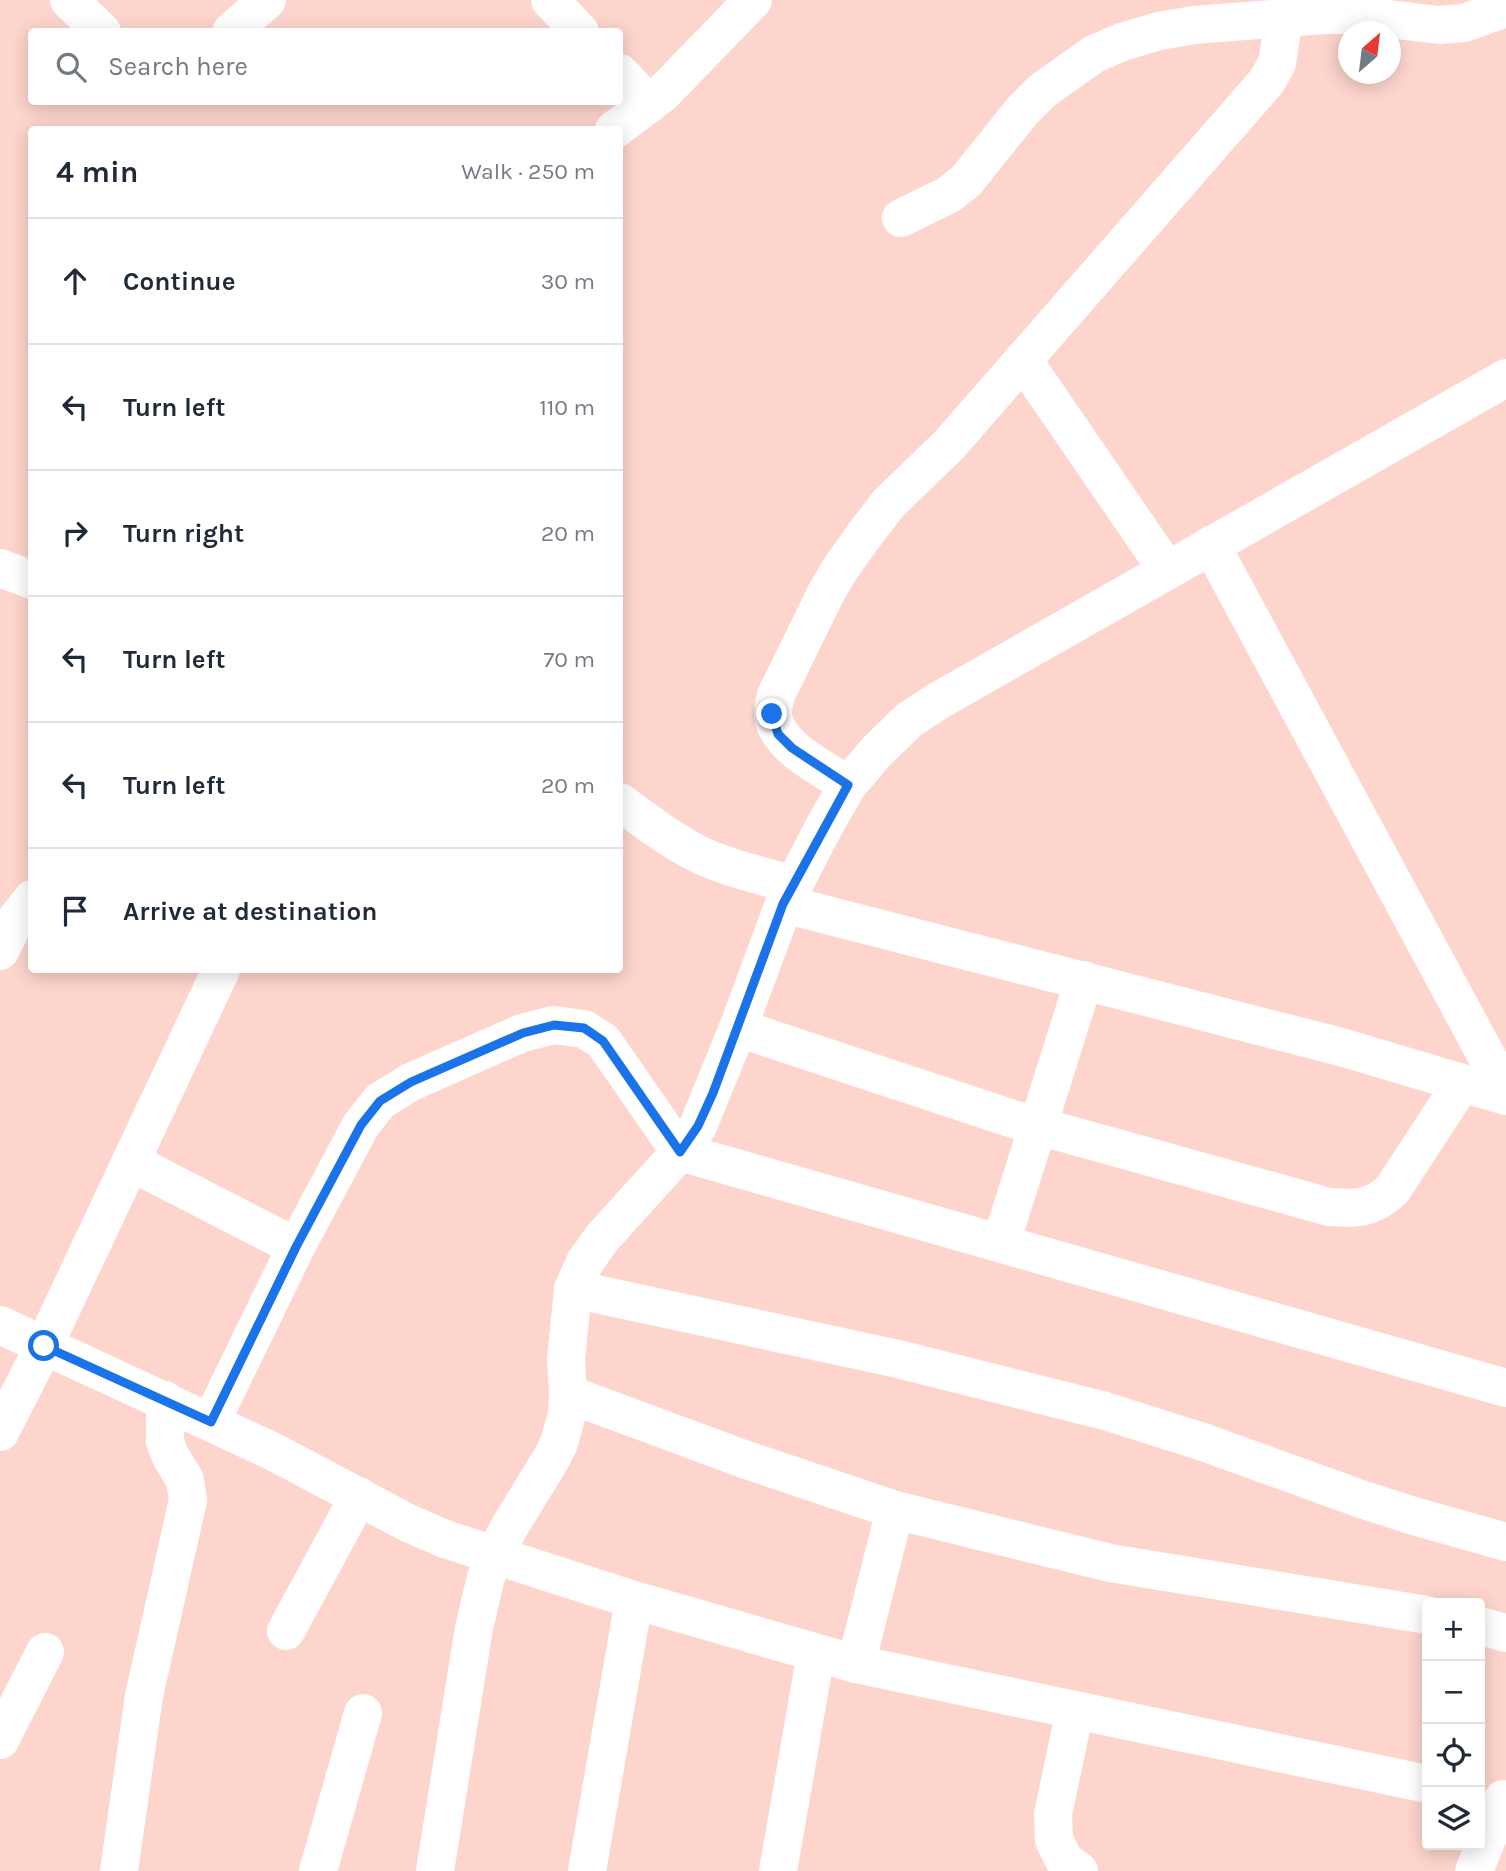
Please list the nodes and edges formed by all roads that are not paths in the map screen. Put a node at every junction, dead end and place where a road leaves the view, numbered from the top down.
1 (69, 0) edge
2 (267, 0) edge
3 (550, 0) edge
4 (753, 0) edge
5 (1506, 8) edge
6 (1292, 12) edge
7 (98, 28) edge
8 (236, 28) edge
9 (576, 28) edge
10 (623, 76) edge
11 (649, 104) junction
12 (619, 126) edge
13 (901, 218) dead end
14 (1023, 359) junction
15 (1506, 378) edge
16 (1211, 545) junction
17 (0, 568) edge
18 (1167, 570) junction
19 (28, 578) edge
20 (848, 785) junction
21 (623, 804) edge
22 (788, 894) junction
23 (28, 903) edge
24 (0, 951) edge
25 (219, 973) edge
26 (1084, 980) junction
27 (738, 1028) junction
28 (1485, 1058) edge
29 (1506, 1094) edge
30 (1038, 1125) junction
31 (680, 1152) junction
32 (131, 1162) junction
33 (1001, 1243) junction
34 (296, 1247) junction
35 (573, 1289) junction
36 (0, 1325) edge
37 (44, 1346) junction
38 (1506, 1388) edge
39 (568, 1394) junction
40 (165, 1400) junction
41 (211, 1422) junction
42 (0, 1432) edge
43 (359, 1496) junction
44 (895, 1510) junction
45 (1506, 1542) edge
46 (494, 1555) junction
47 (634, 1600) junction
48 (1422, 1614) edge
49 (1485, 1627) edge
50 (286, 1631) dead end
51 (1506, 1633) edge
52 (46, 1652) dead end
53 (816, 1653) junction
54 (856, 1664) junction
55 (1075, 1710) junction
56 (363, 1713) dead end
57 (0, 1740) edge
58 (1422, 1782) edge
59 (1496, 1798) edge
60 (119, 1871) edge
61 (318, 1871) edge
62 (435, 1871) edge
63 (587, 1871) edge
64 (778, 1871) edge
65 (1079, 1871) edge
66 (1475, 1871) edge

1 - 7 street
2 - 8 street
3 - 9 street
4 - 11 street
5 - 6 street
6 - 13 street
6 - 14 street
10 - 11 street
11 - 12 street
14 - 18 street
14 - 20 street
15 - 16 street
16 - 18 street
16 - 28 street
17 - 19 street
18 - 20 street
20 - 22 street
21 - 22 street
22 - 26 street
22 - 27 street
23 - 24 street
25 - 32 street
26 - 28 street
26 - 30 street
27 - 30 street
27 - 31 street
28 - 29 street
28 - 30 street
30 - 33 street
31 - 33 street
31 - 34 street
31 - 35 street
32 - 34 street
32 - 37 street
33 - 38 street
34 - 41 street
35 - 39 street
35 - 45 street
36 - 37 street
37 - 40 street
37 - 42 street
39 - 44 street
39 - 46 street
40 - 41 street
40 - 60 street
41 - 43 street
43 - 46 street
43 - 50 street
44 - 48 street
44 - 54 street
46 - 47 street
46 - 62 street
47 - 53 street
47 - 63 street
49 - 51 street
52 - 57 street
53 - 54 street
53 - 64 street
54 - 55 street
55 - 58 street
55 - 65 street
56 - 61 street
59 - 66 street

